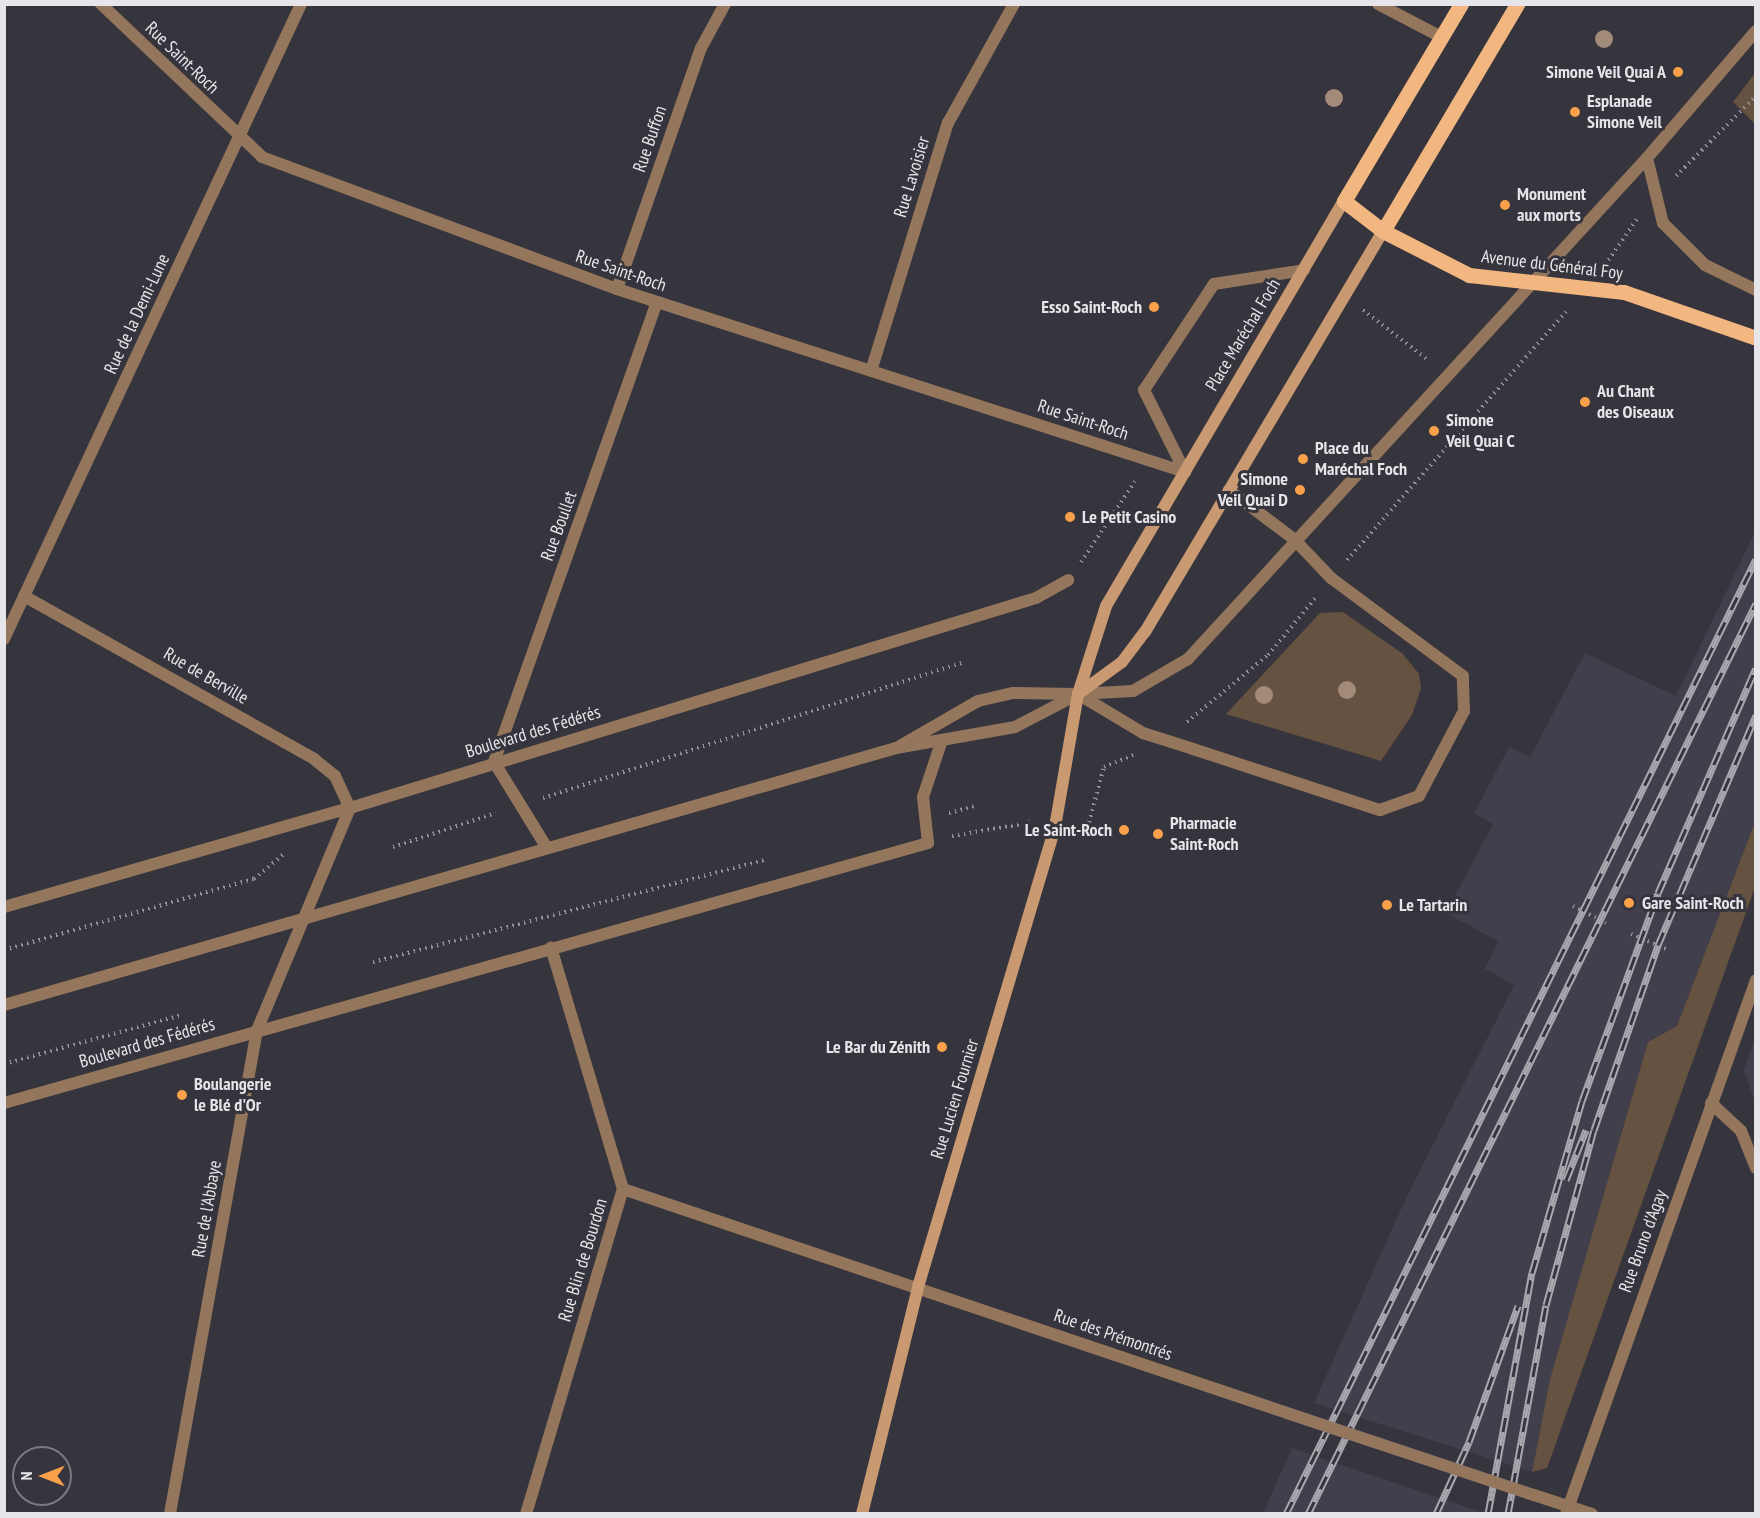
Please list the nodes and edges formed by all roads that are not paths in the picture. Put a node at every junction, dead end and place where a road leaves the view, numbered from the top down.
1 (101, 4) edge
2 (301, 4) edge
3 (725, 4) edge
4 (1014, 4) edge
5 (1378, 4) edge
6 (1461, 4) edge
7 (1517, 4) edge
8 (1755, 31) edge
9 (1441, 38) junction
10 (239, 138) junction
11 (1647, 158) junction
12 (1344, 201) junction
13 (1383, 231) junction
14 (1304, 270) junction
15 (1532, 283) junction
16 (617, 290) junction
17 (1755, 290) edge
18 (657, 302) junction
19 (1755, 338) edge
20 (871, 371) junction
21 (1185, 472) junction
22 (1229, 490) junction
23 (1295, 540) junction
24 (1068, 580) road end
25 (24, 596) junction
26 (4, 639) edge
27 (1078, 694) junction
28 (941, 743) junction
29 (896, 748) junction
30 (494, 762) junction
31 (350, 808) junction
32 (547, 848) junction
33 (4, 907) edge
34 (302, 918) junction
35 (551, 947) junction
36 (1755, 980) edge
37 (4, 1005) edge
38 (257, 1030) junction
39 (4, 1103) edge
40 (1711, 1103) junction
41 (1755, 1168) edge
42 (623, 1189) junction
43 (918, 1287) junction
44 (1567, 1510) edge
45 (170, 1514) edge
46 (526, 1514) edge
47 (862, 1514) edge
48 (1592, 1514) edge

1 - 10 street, Rue Saint-Roch
2 - 10 street, Rue de la Demi-Lune
3 - 16 street, Rue Buffon
4 - 20 street, Rue Lavoisier
5 - 9 street
6 - 9 main road, Place Maréchal Foch
7 - 13 main road
8 - 11 street
9 - 12 main road, Place Maréchal Foch
10 - 16 street, Rue Saint-Roch
10 - 25 street, Rue de la Demi-Lune
11 - 15 street
11 - 17 street
12 - 13 main road, Avenue du Général Foy
12 - 14 main road, Place Maréchal Foch
13 - 15 main road, Avenue du Général Foy
13 - 22 main road
14 - 21 main road, Place Maréchal Foch
14 - 21 street
15 - 19 main road, Avenue du Général Foy
15 - 23 street
16 - 18 street, Rue Saint-Roch
18 - 20 street, Rue Saint-Roch
18 - 30 street, Rue Boullet
20 - 21 street, Rue Saint-Roch
21 - 27 main road, Place Maréchal Foch
22 - 23 street
22 - 27 main road
23 - 27 street
23 - 27 street
24 - 30 street, Boulevard des Fédérés
25 - 26 street, Rue de la Demi-Lune
25 - 31 street, Rue de Berville
27 - 28 street
27 - 29 street
27 - 43 main road, Rue Lucien Fournier
28 - 29 street
28 - 35 street, Boulevard des Fédérés
29 - 32 street
30 - 31 street, Boulevard des Fédérés
30 - 32 street
31 - 33 street, Boulevard des Fédérés
31 - 34 street, Rue de l'Abbaye
32 - 34 street
34 - 37 street
34 - 38 street, Rue de l'Abbaye
35 - 38 street, Boulevard des Fédérés
35 - 42 street, Rue Blin de Bourdon
36 - 40 street, Rue Bruno d'Agay
38 - 39 street, Boulevard des Fédérés
38 - 45 street, Rue de l'Abbaye
40 - 41 street
40 - 44 street, Rue Bruno d'Agay
42 - 43 street, Rue des Prémontrés
42 - 46 street, Rue Blin de Bourdon
43 - 44 street, Rue des Prémontrés, bridge
43 - 47 main road, Rue Lucien Fournier
44 - 48 street, Rue des Prémontrés

